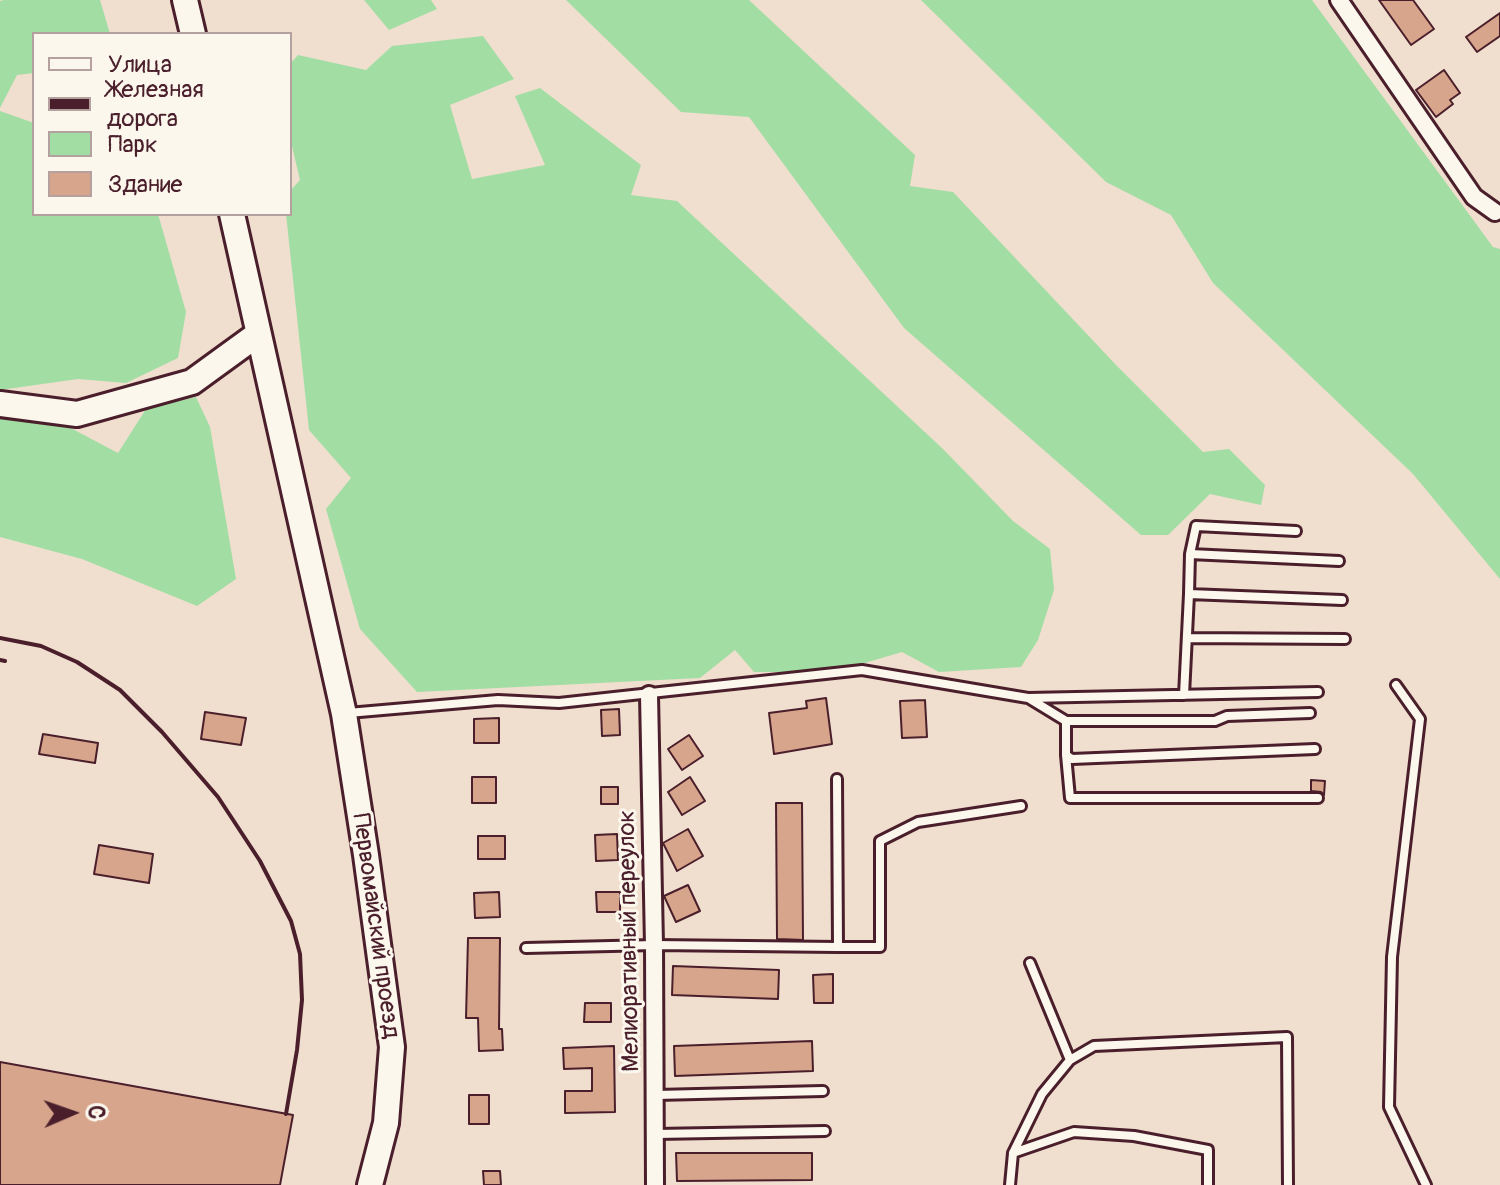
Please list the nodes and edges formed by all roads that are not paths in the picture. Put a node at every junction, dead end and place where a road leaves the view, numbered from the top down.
1 (185, 0) edge
2 (1339, 0) edge
3 (193, 32) edge
4 (1495, 212) dead end
5 (232, 216) edge
6 (258, 334) junction
7 (0, 404) edge
8 (1296, 531) dead end
9 (1190, 554) junction
10 (1339, 561) dead end
11 (1189, 594) junction
12 (1342, 600) dead end
13 (1187, 638) junction
14 (1345, 639) dead end
15 (1396, 685) dead end
16 (1318, 692) dead end
17 (649, 695) junction
18 (1184, 695) junction
19 (1028, 698) junction
20 (1310, 713) dead end
21 (344, 714) junction
22 (1066, 721) junction
23 (1315, 749) dead end
24 (1066, 755) junction
25 (837, 779) dead end
26 (1318, 798) dead end
27 (1021, 806) dead end
28 (654, 945) junction
29 (838, 947) junction
30 (526, 948) dead end
31 (1030, 963) dead end
32 (1070, 1060) junction
33 (823, 1091) dead end
34 (656, 1095) junction
35 (825, 1131) dead end
36 (656, 1134) junction
37 (1013, 1153) junction
38 (370, 1185) edge
39 (655, 1185) edge
40 (1010, 1185) edge
41 (1208, 1185) edge
42 (1288, 1185) edge
43 (1426, 1185) edge

1 - 3 main road
2 - 4 street
5 - 6 main road, Первомайский проезд
6 - 7 main road
6 - 21 main road, Первомайский проезд
8 - 9 lane
9 - 10 lane
9 - 11 lane
11 - 12 lane
11 - 13 lane
13 - 14 lane
13 - 18 lane
15 - 43 lane
16 - 18 lane
17 - 19 lane
17 - 21 lane
17 - 28 street, Мелиоративный переулок
18 - 19 lane
19 - 22 lane
20 - 22 lane
21 - 38 main road, Первомайский проезд
22 - 24 lane
23 - 24 lane
24 - 26 lane
25 - 29 lane
27 - 29 lane
28 - 29 lane
28 - 30 lane
28 - 34 street, Мелиоративный переулок
31 - 32 lane
32 - 37 lane
32 - 42 lane
33 - 34 lane
34 - 36 street, Мелиоративный переулок
35 - 36 lane
36 - 39 street, Мелиоративный переулок
37 - 40 lane
37 - 41 lane

